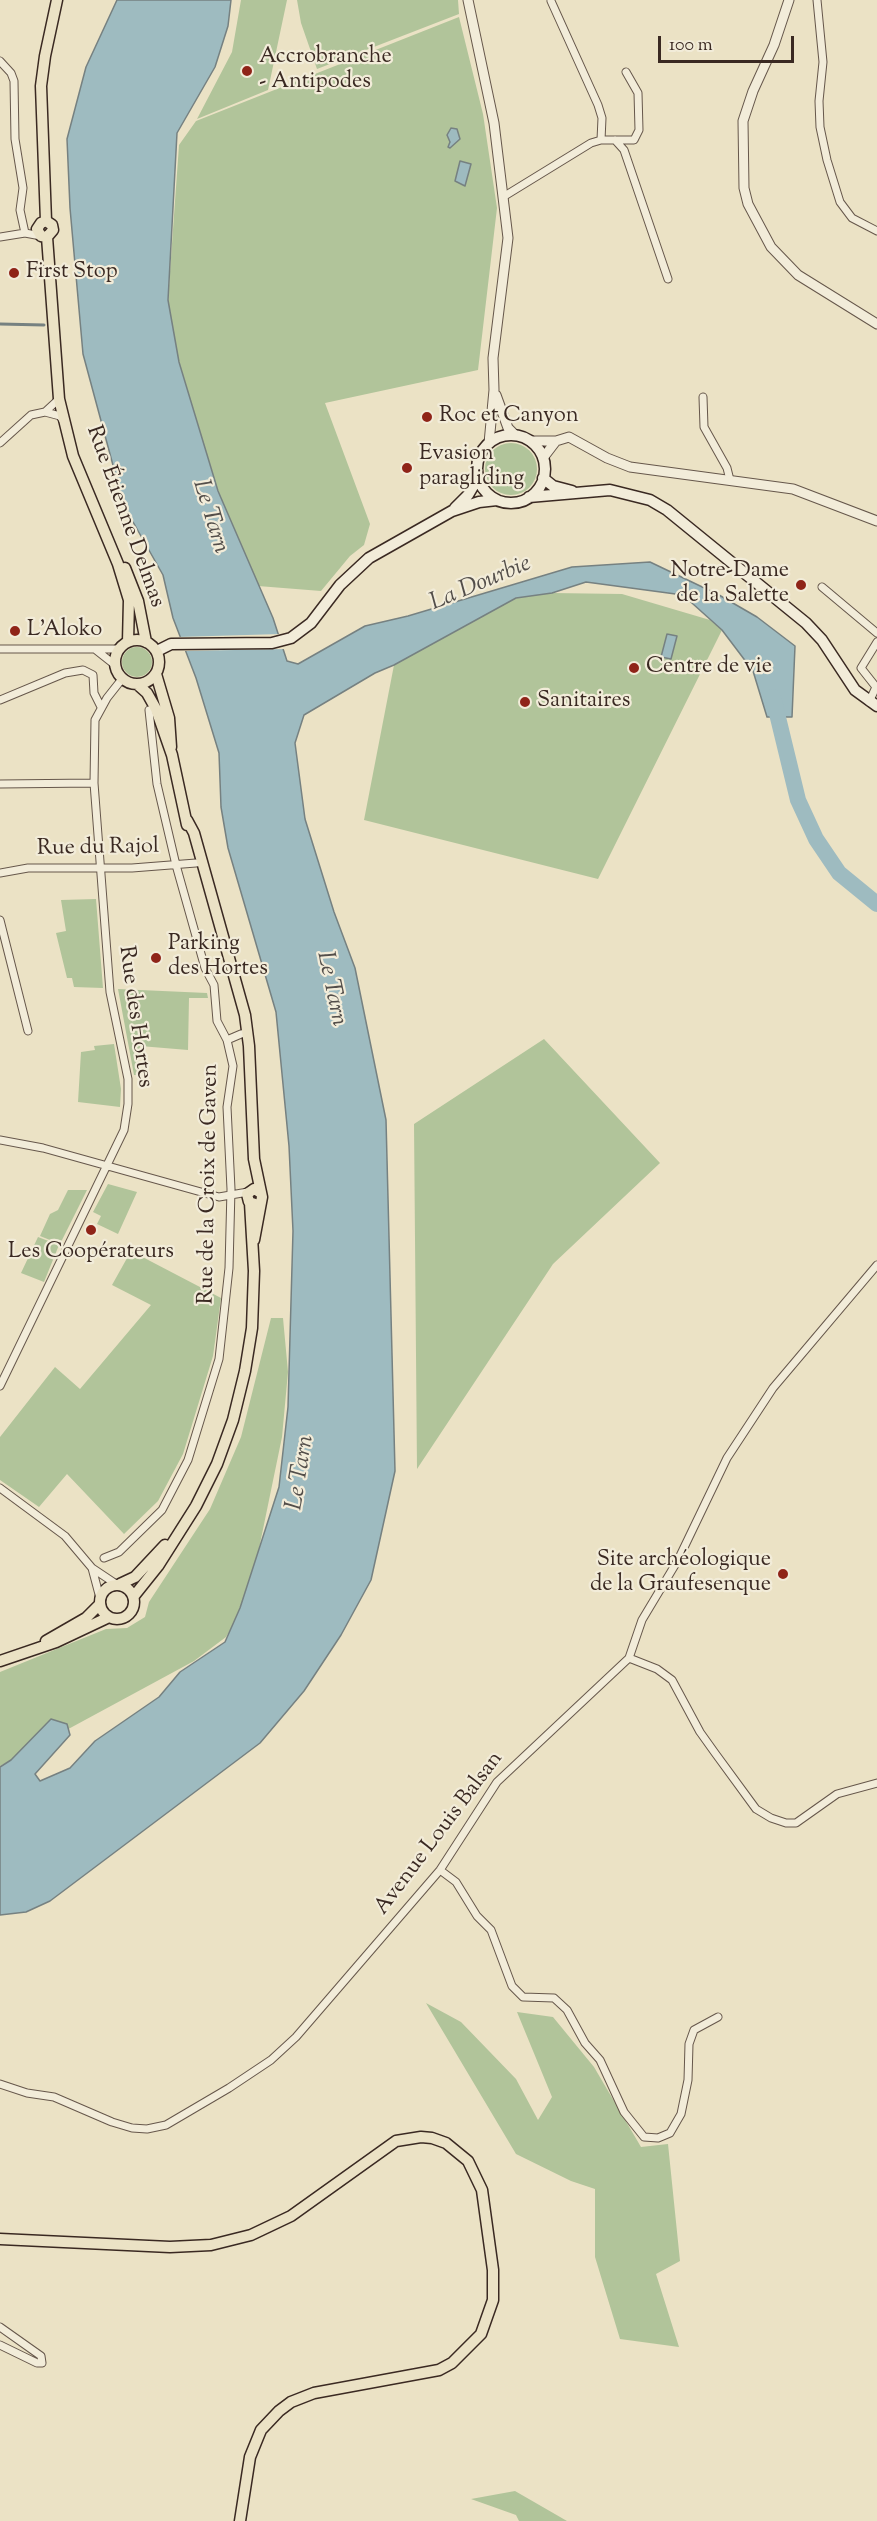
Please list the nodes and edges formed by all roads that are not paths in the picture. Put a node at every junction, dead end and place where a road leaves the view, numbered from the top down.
1 (57, 0) edge
2 (468, 0) edge
3 (789, 0) edge
4 (817, 0) edge
5 (551, 1) edge
6 (0, 61) edge
7 (626, 72) dead end
8 (601, 140) junction
9 (615, 140) junction
10 (503, 197) junction
11 (43, 230) junction
12 (877, 231) edge
13 (25, 233) junction
14 (0, 237) edge
15 (668, 279) dead end
16 (877, 324) edge
17 (57, 369) junction
18 (494, 390) junction
19 (703, 397) dead end
20 (59, 399) junction
21 (45, 412) junction
22 (65, 424) junction
23 (515, 435) junction
24 (530, 441) junction
25 (556, 441) junction
26 (0, 443) edge
27 (489, 443) junction
28 (543, 458) junction
29 (478, 478) junction
30 (543, 478) junction
31 (730, 480) junction
32 (585, 492) junction
33 (530, 497) junction
34 (497, 500) junction
35 (452, 511) junction
36 (877, 521) edge
37 (822, 588) dead end
38 (877, 633) edge
39 (146, 642) junction
40 (877, 642) edge
41 (124, 646) junction
42 (0, 649) edge
43 (96, 650) junction
44 (157, 651) junction
45 (115, 665) junction
46 (156, 674) junction
47 (122, 679) junction
48 (138, 685) junction
49 (0, 700) edge
50 (873, 704) edge
51 (101, 707) junction
52 (149, 710) dead end
53 (172, 755) junction
54 (94, 783) junction
55 (0, 784) edge
56 (187, 820) junction
57 (196, 863) junction
58 (176, 865) junction
59 (99, 868) junction
60 (0, 873) edge
61 (215, 914) junction
62 (0, 920) edge
63 (238, 999) junction
64 (28, 1031) dead end
65 (241, 1034) junction
66 (226, 1040) junction
67 (248, 1063) junction
68 (0, 1140) edge
69 (106, 1167) junction
70 (230, 1196) junction
71 (253, 1197) junction
72 (877, 1265) edge
73 (0, 1386) edge
74 (0, 1488) edge
75 (173, 1539) junction
76 (104, 1558) dead end
77 (92, 1568) junction
78 (118, 1584) junction
79 (134, 1596) junction
80 (100, 1601) junction
81 (109, 1617) junction
82 (36, 1647) junction
83 (629, 1658) junction
84 (0, 1661) edge
85 (877, 1783) edge
86 (440, 1870) junction
87 (718, 2017) dead end
88 (0, 2084) edge
89 (0, 2239) edge
90 (0, 2327) edge
91 (0, 2346) edge
92 (240, 2521) edge

1 - 11 main road, Rue Étienne Delmas
2 - 10 street
3 - 16 street
4 - 12 street
5 - 8 street
6 - 13 street
7 - 9 street
8 - 9 street
8 - 10 street
9 - 15 street
10 - 18 street
11 - 13 street
11 - 17 main road, Rue Étienne Delmas
13 - 14 street
17 - 20 main road, Rue Étienne Delmas
17 - 39 main road, Rue Étienne Delmas
18 - 23 street
18 - 27 street
19 - 31 street
20 - 21 street
20 - 22 main road, Rue Étienne Delmas
21 - 22 street
21 - 26 street
22 - 41 main road, Rue Étienne Delmas
23 - 24 main road
23 - 27 main road
24 - 25 street
24 - 28 main road
25 - 28 street
25 - 31 street
27 - 29 main road
28 - 30 main road
29 - 34 main road
29 - 35 main road
30 - 32 main road
30 - 33 main road
31 - 36 street
32 - 33 main road
32 - 50 main road
33 - 34 main road
34 - 35 main road
35 - 44 main road
37 - 38 street
39 - 41 main road
39 - 44 main road
40 - 50 street
41 - 43 street
41 - 45 main road
42 - 43 street
43 - 45 street
44 - 46 main road
45 - 47 main road
46 - 48 main road
46 - 53 main road
47 - 48 main road
47 - 51 street
48 - 53 main road
49 - 51 street
51 - 54 street, Rue des Hortes
52 - 58 street, Rue de la Croix de Gaven
53 - 56 main road
54 - 55 street
54 - 59 street, Rue des Hortes
56 - 57 main road
56 - 61 main road
57 - 58 street, Rue du Rajol
57 - 61 main road
58 - 59 street, Rue du Rajol
58 - 66 street, Rue de la Croix de Gaven
59 - 60 street, Rue du Rajol
59 - 69 street, Rue des Hortes
61 - 63 main road
62 - 64 street
63 - 65 main road
63 - 67 main road
65 - 66 street
65 - 67 main road
66 - 70 street, Rue de la Croix de Gaven
67 - 71 main road
68 - 69 street
69 - 70 street
69 - 73 street, Rue des Hortes
70 - 71 street
70 - 76 street, Rue de la Croix de Gaven
71 - 75 main road
72 - 83 street, Avenue Louis Balsan
74 - 77 street
75 - 78 main road
75 - 79 main road
77 - 78 street
77 - 80 street
78 - 79 main road
78 - 80 main road
79 - 81 main road
80 - 81 main road
80 - 82 main road
81 - 82 main road
82 - 84 main road
83 - 85 street
83 - 86 street, Avenue Louis Balsan
86 - 87 street
86 - 88 street, Avenue Louis Balsan
89 - 92 main road
90 - 91 street

